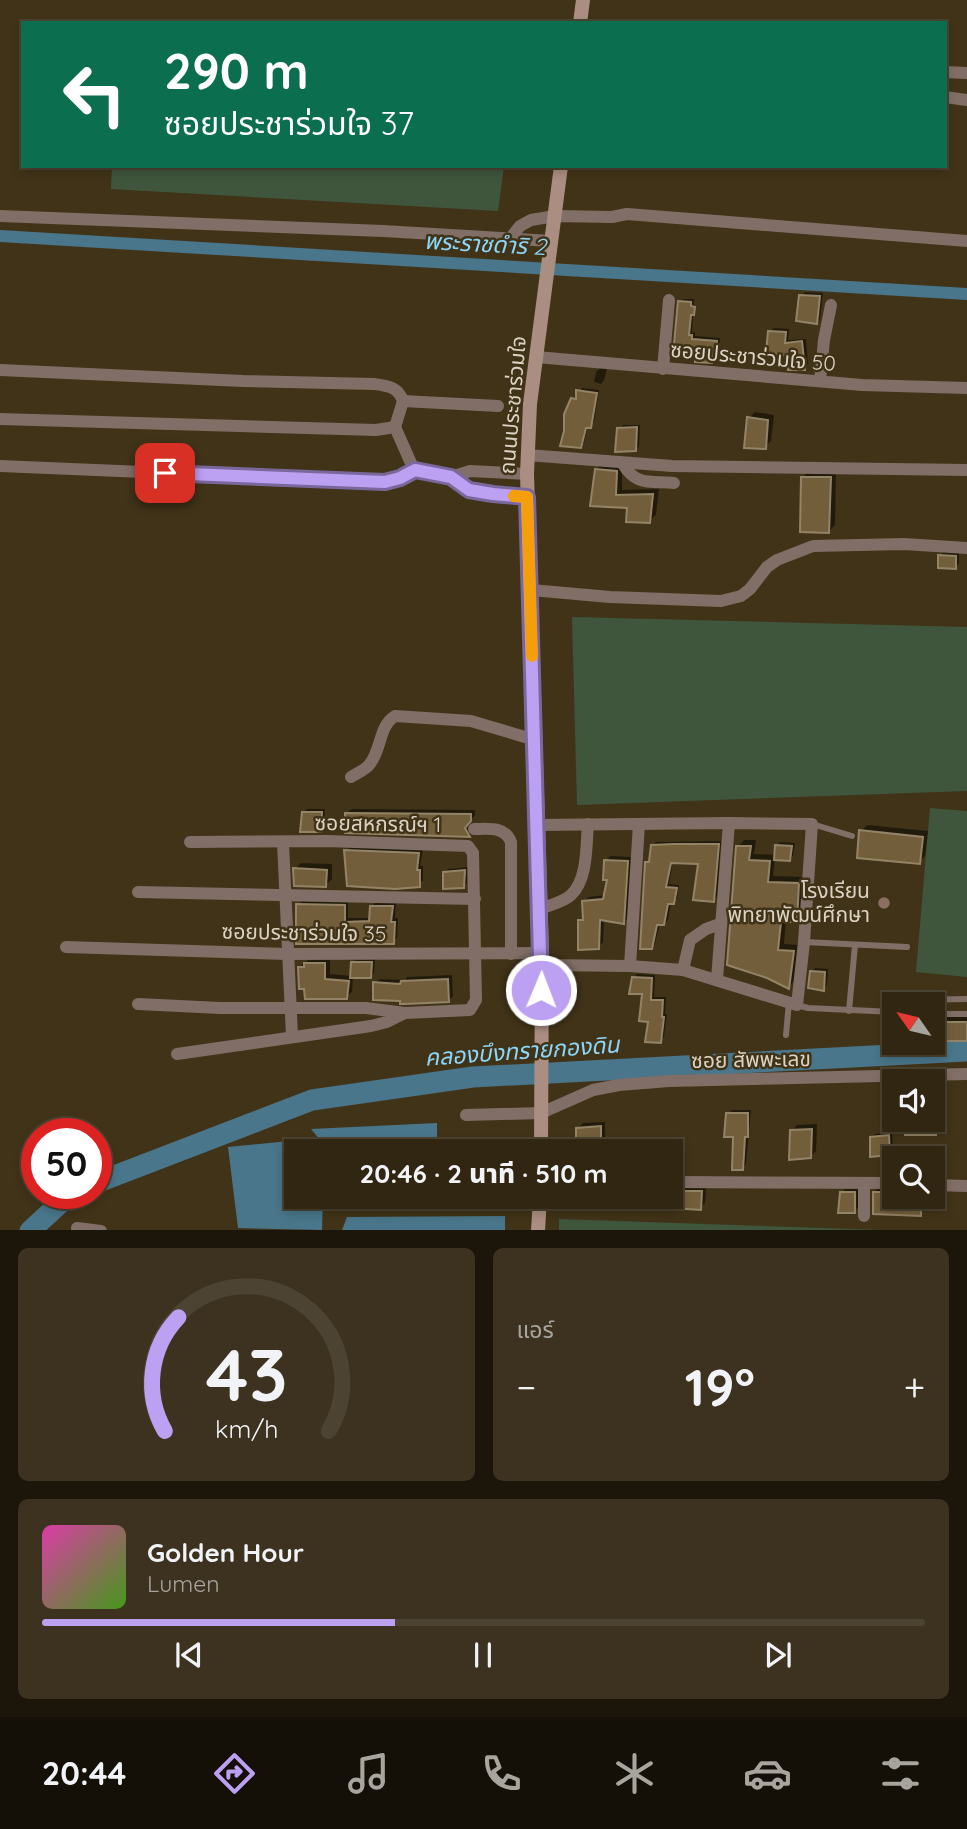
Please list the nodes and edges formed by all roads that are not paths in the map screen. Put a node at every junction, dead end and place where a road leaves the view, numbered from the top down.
1 (583, 0) edge
2 (580, 21) edge
3 (947, 72) edge
4 (967, 73) edge
5 (947, 97) edge
6 (967, 100) edge
7 (561, 168) edge
8 (0, 216) edge
9 (555, 216) junction
10 (509, 240) junction
11 (967, 241) edge
12 (551, 245) junction
13 (669, 300) dead end
14 (831, 305) dead end
15 (536, 357) junction
16 (663, 369) junction
17 (0, 370) edge
18 (820, 381) junction
19 (967, 388) edge
20 (403, 401) junction
21 (498, 406) dead end
22 (0, 419) edge
23 (395, 427) junction
24 (527, 455) junction
25 (624, 464) junction
26 (0, 466) edge
27 (415, 470) junction
28 (967, 470) edge
29 (527, 474) junction
30 (451, 477) junction
31 (674, 483) dead end
32 (527, 497) junction
33 (967, 548) edge
34 (531, 590) junction
35 (535, 740) junction
36 (351, 777) dead end
37 (729, 822) junction
38 (588, 824) junction
39 (639, 824) junction
40 (812, 824) junction
41 (537, 825) junction
42 (474, 829) dead end
43 (852, 836) dead end
44 (190, 842) dead end
45 (283, 843) junction
46 (138, 892) dead end
47 (285, 895) junction
48 (475, 899) junction
49 (540, 909) junction
50 (720, 924) junction
51 (804, 942) junction
52 (855, 945) junction
53 (66, 947) dead end
54 (907, 947) dead end
55 (287, 954) junction
56 (475, 954) junction
57 (511, 954) junction
58 (542, 959) junction
59 (631, 966) junction
60 (683, 970) junction
61 (717, 979) junction
62 (945, 999) edge
63 (967, 999) edge
64 (138, 1004) dead end
65 (793, 1004) junction
66 (290, 1009) junction
67 (849, 1011) junction
68 (882, 1012) edge
69 (405, 1013) junction
70 (945, 1014) edge
71 (967, 1014) edge
72 (786, 1035) dead end
73 (292, 1036) junction
74 (177, 1054) dead end
75 (967, 1074) edge
76 (541, 1113) junction
77 (466, 1115) dead end
78 (541, 1139) edge
79 (683, 1182) edge
80 (864, 1183) junction
81 (882, 1183) edge
82 (945, 1185) edge
83 (967, 1186) edge
84 (539, 1209) edge
85 (864, 1216) dead end
86 (77, 1228) dead end
87 (101, 1230) edge
88 (538, 1230) edge

1 - 2 main road
3 - 4 street
5 - 6 street
7 - 9 main road, ถนนประชาร่วมใจ
8 - 10 street
9 - 10 street
9 - 11 street
9 - 12 main road, ถนนประชาร่วมใจ
10 - 12 street
12 - 15 main road, ถนนประชาร่วมใจ
13 - 16 street
14 - 18 street
15 - 16 street, ซอยประชาร่วมใจ 50
15 - 24 main road, ถนนประชาร่วมใจ
16 - 18 street, ซอยประชาร่วมใจ 50
17 - 20 street
18 - 19 street, ซอยประชาร่วมใจ 50
20 - 21 street
20 - 23 street
22 - 23 street
23 - 27 street
24 - 25 street
24 - 29 main road, ถนนประชาร่วมใจ
25 - 28 street
25 - 31 street
26 - 27 street
27 - 30 street
29 - 30 street
29 - 32 main road, ถนนประชาร่วมใจ
30 - 32 street
32 - 34 main road, ถนนประชาร่วมใจ
33 - 34 street
34 - 35 main road, ถนนประชาร่วมใจ
35 - 36 street
35 - 41 main road, ถนนประชาร่วมใจ
37 - 39 street
37 - 40 street
37 - 50 street
38 - 39 street
38 - 41 street
38 - 49 street
39 - 59 street
40 - 43 lane
40 - 51 street
41 - 49 main road, ถนนประชาร่วมใจ
42 - 57 street
44 - 45 street, ซอยสหกรณ์ฯ 1
45 - 47 street
45 - 48 street, ซอยสหกรณ์ฯ 1
46 - 47 street
47 - 48 street
47 - 55 street
48 - 56 street
49 - 58 main road, ถนนประชาร่วมใจ
50 - 60 street
50 - 61 street
51 - 52 lane
51 - 65 street
52 - 54 lane
52 - 67 lane
53 - 55 street, ซอยประชาร่วมใจ 35
55 - 56 street, ซอยประชาร่วมใจ 35
55 - 66 street
56 - 57 street, ซอยประชาร่วมใจ 35
56 - 69 street
57 - 58 street, ซอยประชาร่วมใจ 35
58 - 59 street, ซอยประชาร่วมใจ 35
58 - 76 main road, ถนนประชาร่วมใจ
59 - 60 street, ซอยประชาร่วมใจ 35
60 - 61 street, ซอยประชาร่วมใจ 35
61 - 65 street, ซอยประชาร่วมใจ 35
62 - 63 lane
64 - 66 street
65 - 67 lane
65 - 72 lane
66 - 69 street
66 - 73 street
67 - 68 lane
69 - 73 street
70 - 71 lane
73 - 74 street
75 - 76 street, ซอย สัพพะเลข
76 - 77 street
76 - 78 main road, ถนนประชาร่วมใจ
79 - 80 street
80 - 81 street
80 - 85 street
82 - 83 street
84 - 88 main road
86 - 87 street

